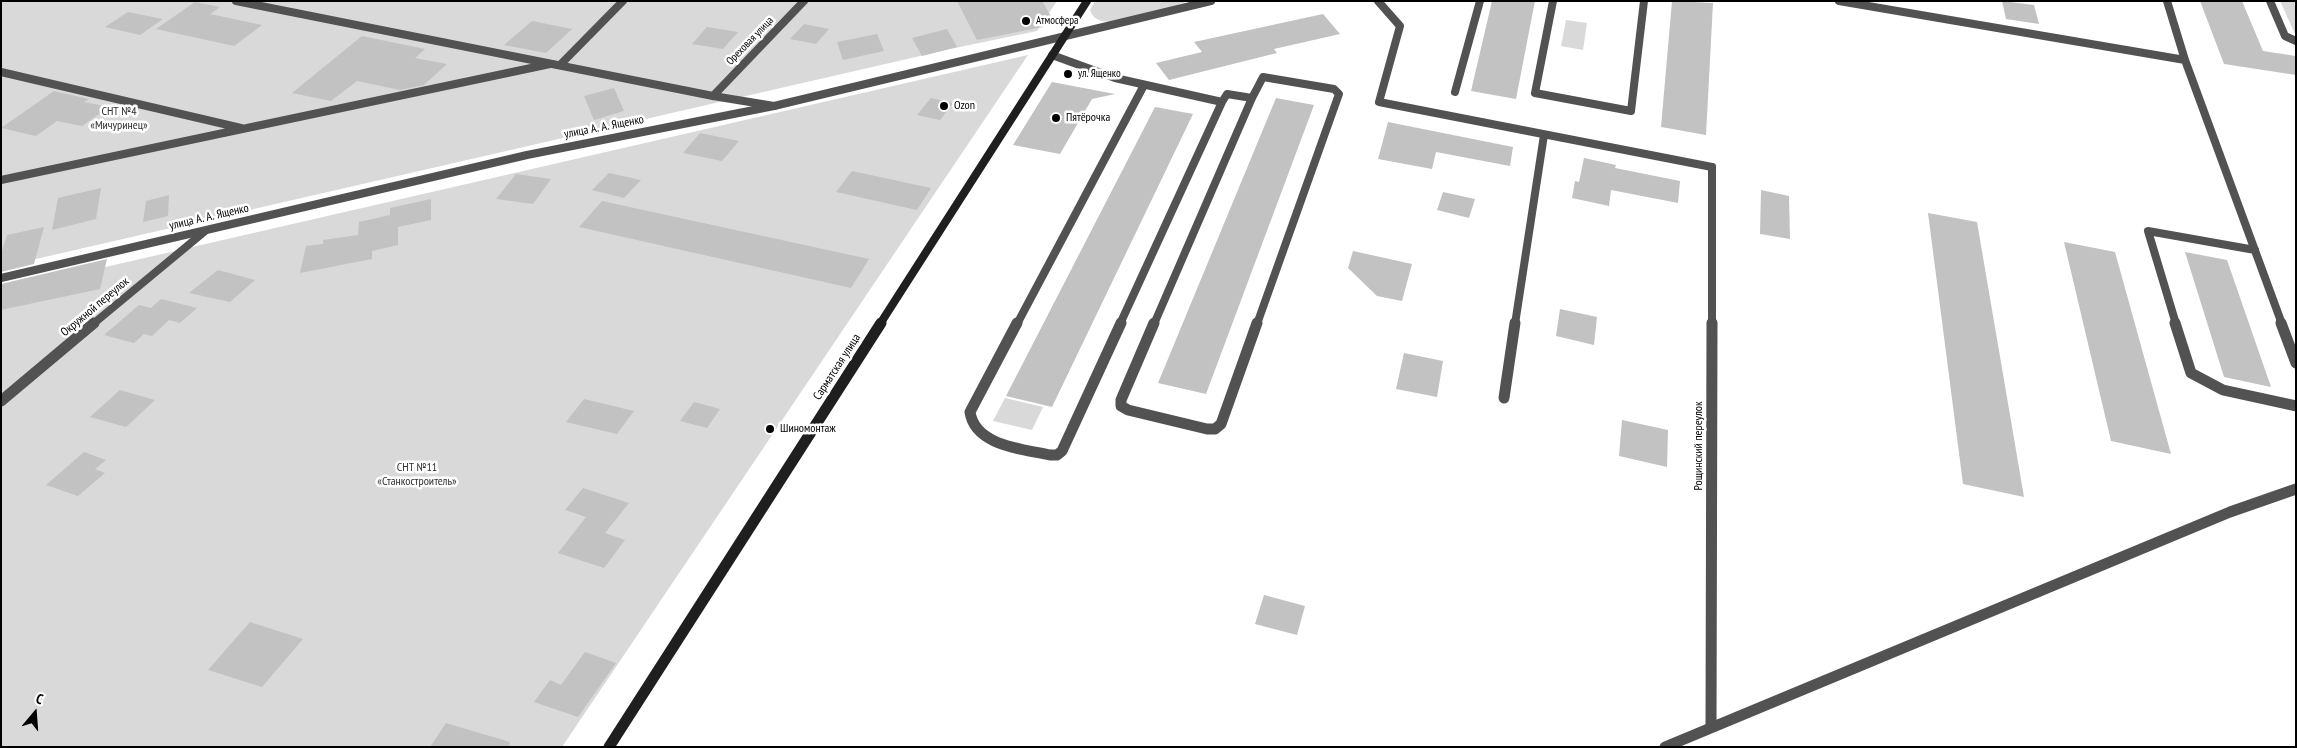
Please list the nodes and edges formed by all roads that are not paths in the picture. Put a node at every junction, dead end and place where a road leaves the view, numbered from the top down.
1 (236, 1) edge
2 (623, 1) edge
3 (804, 1) edge
4 (1087, 1) edge
5 (1211, 1) edge
6 (1378, 1) edge
7 (1480, 1) edge
8 (1553, 1) edge
9 (1644, 1) edge
10 (1839, 1) edge
11 (2167, 1) edge
12 (2270, 1) edge
13 (1062, 39) junction
14 (2296, 41) edge
15 (1052, 55) junction
16 (2185, 60) junction
17 (550, 64) junction
18 (560, 65) junction
19 (1, 72) edge
20 (1143, 87) junction
21 (1455, 92) dead end
22 (712, 96) junction
23 (1252, 98) junction
24 (1222, 102) junction
25 (774, 106) junction
26 (245, 129) junction
27 (1544, 135) junction
28 (1, 180) edge
29 (204, 232) junction
30 (2255, 250) junction
31 (1, 278) edge
32 (2296, 362) edge
33 (1504, 398) dead end
34 (1, 401) edge
35 (2296, 406) edge
36 (2296, 489) edge
37 (1711, 726) junction
38 (609, 747) edge
39 (1665, 747) edge

1 - 17 street
2 - 18 street
3 - 22 street, Ореховая улица
4 - 13 main road, Сарматская улица
5 - 13 street, улица А. А. Ященко
6 - 27 street
7 - 21 street
8 - 9 street
10 - 16 street
11 - 16 street
12 - 14 street
13 - 15 main road, Сарматская улица
13 - 25 street, улица А. А. Ященко
15 - 20 street
15 - 38 main road, Сарматская улица
16 - 30 street
17 - 18 street
17 - 26 street
18 - 22 street
19 - 26 street
20 - 24 street
20 - 24 street
22 - 25 street
23 - 23 street
23 - 24 street
25 - 29 street, улица А. А. Ященко
26 - 28 street
27 - 33 street
27 - 37 street, Рощинский переулок
29 - 31 street, улица А. А. Ященко
29 - 34 street, Окружной переулок
30 - 32 street
30 - 35 street
36 - 37 street
37 - 39 street

